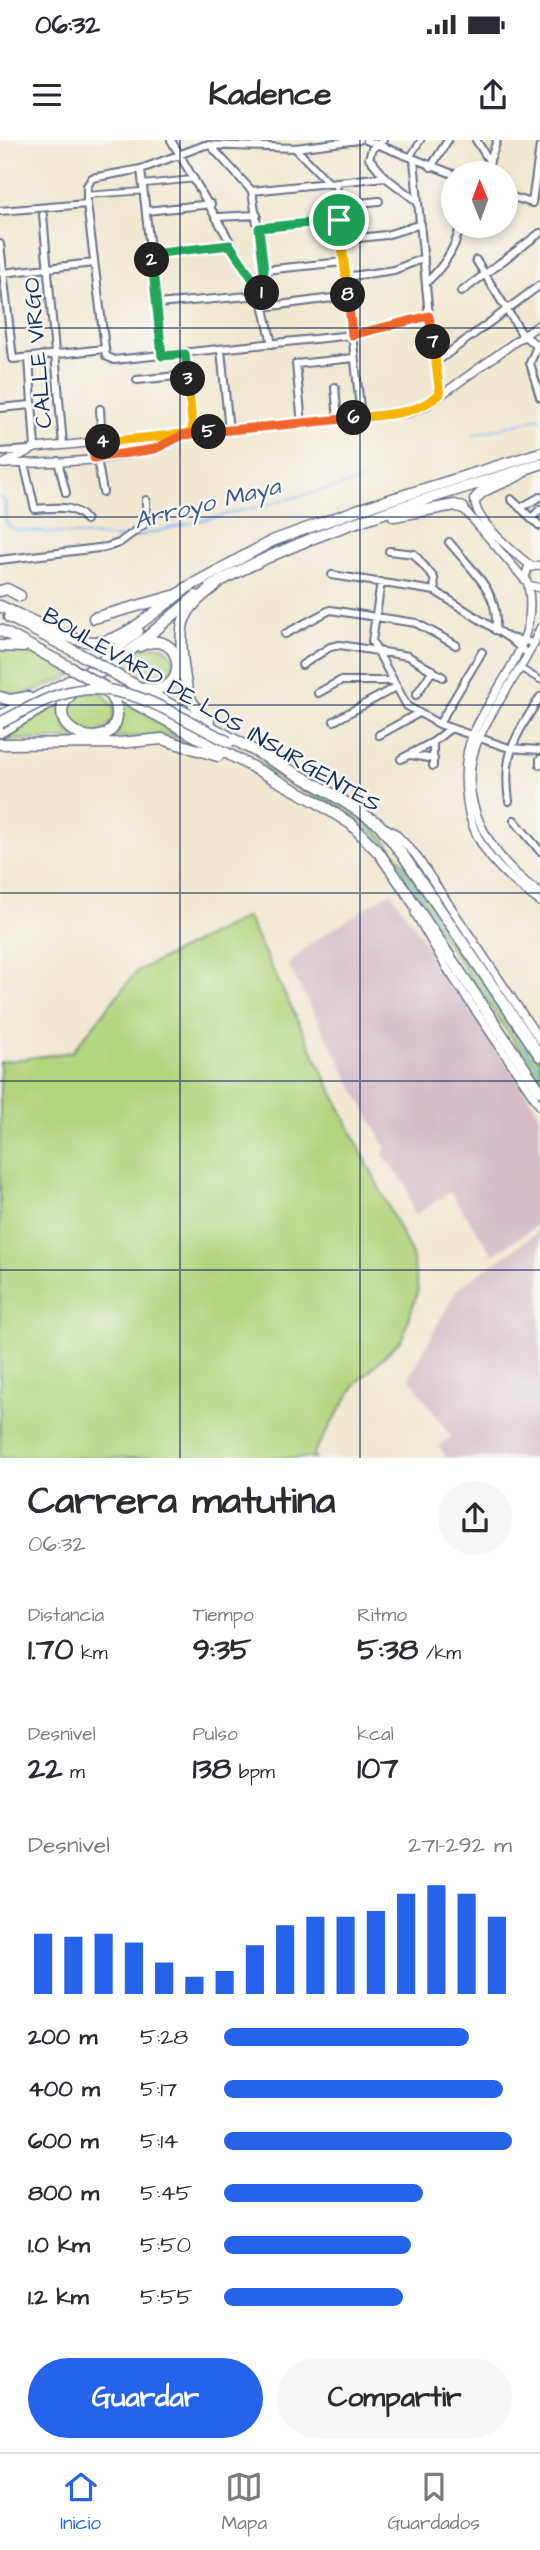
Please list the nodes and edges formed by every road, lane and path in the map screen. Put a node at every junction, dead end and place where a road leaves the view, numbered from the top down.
1 (171, 140) edge
2 (359, 140) edge
3 (366, 140) edge
4 (421, 140) edge
5 (448, 140) edge
6 (476, 140) edge
7 (497, 140) edge
8 (381, 142) edge
9 (211, 145) junction
10 (540, 146) edge
11 (295, 148) junction
12 (181, 155) junction
13 (412, 159) junction
14 (489, 161) edge
15 (490, 161) edge
16 (431, 167) junction
17 (141, 169) junction
18 (441, 170) edge
19 (384, 177) junction
20 (196, 179) junction
21 (333, 185) junction
22 (143, 187) junction
23 (252, 191) junction
24 (87, 195) junction
25 (518, 199) edge
26 (379, 201) dead end
27 (418, 202) junction
28 (87, 204) junction
29 (211, 204) junction
30 (338, 205) junction
31 (0, 211) edge
32 (146, 211) junction
33 (43, 215) dead end
34 (257, 215) junction
35 (218, 217) junction
36 (339, 220) junction
37 (421, 224) junction
38 (259, 228) junction
39 (540, 233) edge
40 (457, 238) edge
41 (341, 240) junction
42 (0, 244) edge
43 (230, 245) junction
44 (151, 254) junction
45 (424, 258) junction
46 (476, 260) dead end
47 (343, 262) junction
48 (94, 263) junction
49 (47, 267) junction
50 (264, 270) junction
51 (2, 273) junction
52 (485, 274) junction
53 (345, 277) junction
54 (426, 283) junction
55 (540, 285) edge
56 (461, 292) dead end
57 (261, 295) junction
58 (348, 296) junction
59 (157, 304) junction
60 (264, 307) junction
61 (509, 310) junction
62 (429, 316) junction
63 (540, 324) edge
64 (523, 334) junction
65 (352, 335) junction
66 (272, 344) junction
67 (537, 345) edge
68 (104, 349) junction
69 (221, 350) junction
70 (185, 354) junction
71 (56, 355) junction
72 (162, 356) junction
73 (29, 358) junction
74 (354, 358) junction
75 (435, 363) junction
76 (187, 375) junction
77 (137, 380) dead end
78 (335, 387) dead end
79 (440, 394) junction
80 (540, 396) edge
81 (32, 405) junction
82 (0, 408) edge
83 (100, 409) dead end
84 (361, 417) junction
85 (338, 420) junction
86 (302, 424) junction
87 (229, 431) junction
88 (193, 433) junction
89 (183, 435) junction
90 (97, 443) junction
91 (63, 445) junction
92 (32, 449) junction
93 (0, 452) edge
94 (540, 453) edge
95 (95, 458) junction
96 (58, 461) junction
97 (24, 463) junction
98 (1, 464) edge
99 (540, 464) edge
100 (528, 468) junction
101 (103, 492) dead end
102 (66, 493) dead end
103 (540, 496) edge
104 (511, 499) dead end
105 (146, 500) dead end
106 (475, 500) joint
107 (463, 508) joint
108 (520, 508) junction
109 (540, 509) edge
110 (372, 517) junction
111 (531, 519) junction
112 (86, 520) dead end
113 (540, 526) edge
114 (449, 542) dead end
115 (389, 551) dead end
116 (0, 560) edge
117 (540, 565) edge
118 (531, 566) junction
119 (332, 575) dead end
120 (381, 582) junction
121 (526, 583) junction
122 (217, 584) junction
123 (540, 588) edge
124 (0, 591) edge
125 (435, 591) junction
126 (178, 595) junction
127 (20, 596) dead end
128 (169, 602) junction
129 (0, 606) edge
130 (0, 612) edge
131 (373, 616) junction
132 (94, 618) dead end
133 (540, 628) edge
134 (495, 630) junction
135 (0, 631) edge
136 (285, 634) dead end
137 (509, 638) junction
138 (531, 642) junction
139 (456, 645) dead end
140 (0, 646) edge
141 (374, 649) junction
142 (39, 651) junction
143 (130, 651) junction
144 (482, 652) dead end
145 (525, 652) junction
146 (302, 665) dead end
147 (520, 668) junction
148 (433, 670) junction
149 (443, 677) dead end
150 (540, 680) edge
151 (91, 682) junction
152 (132, 683) junction
153 (394, 684) junction
154 (45, 693) junction
155 (111, 693) junction
156 (318, 693) dead end
157 (416, 695) dead end
158 (0, 697) edge
159 (540, 697) edge
160 (416, 714) junction
161 (0, 716) edge
162 (334, 721) dead end
163 (0, 723) edge
164 (439, 724) junction
165 (451, 728) junction
166 (0, 732) edge
167 (379, 735) dead end
168 (476, 736) junction
169 (234, 742) junction
170 (433, 742) junction
171 (0, 744) edge
172 (509, 748) junction
173 (540, 750) edge
174 (411, 755) junction
175 (401, 759) dead end
176 (540, 759) edge
177 (540, 765) edge
178 (266, 776) junction
179 (509, 801) dead end
180 (514, 820) dead end
181 (379, 824) junction
182 (540, 851) edge
183 (405, 890) junction
184 (539, 897) edge
185 (539, 1038) edge
186 (540, 1056) edge
187 (540, 1091) edge
188 (540, 1106) edge

1 - 12 street
2 - 11 street
3 - 8 street
4 - 13 street
5 - 16 street
6 - 14 street
7 - 15 street
8 - 13 street
8 - 19 street
9 - 11 street
9 - 12 street
9 - 23 street
10 - 25 street
11 - 21 street
12 - 17 street
12 - 20 street
13 - 16 street
13 - 27 street
16 - 18 street
17 - 22 street
17 - 24 street
19 - 21 street
19 - 27 street
20 - 22 street
20 - 29 street
21 - 23 street
21 - 30 street
22 - 24 street
22 - 32 street
23 - 34 street
24 - 28 street
26 - 30 street
27 - 37 street
28 - 31 street
28 - 48 street
29 - 32 street
29 - 35 street
30 - 36 street
32 - 44 street
33 - 49 street, CALLE VIRGO
34 - 35 street
34 - 38 street
35 - 43 street
36 - 38 street
36 - 41 street
37 - 41 street
37 - 45 street
38 - 50 street
39 - 52 street
40 - 54 street
41 - 47 street
42 - 51 street
43 - 44 street
43 - 57 street
44 - 59 street
45 - 53 street
45 - 54 street
46 - 52 street
47 - 50 street
47 - 53 street
48 - 49 street
48 - 68 street
49 - 51 street
49 - 71 street, CALLE VIRGO
50 - 57 street
51 - 73 street
52 - 56 street
52 - 61 street
53 - 58 street
54 - 62 street
55 - 61 street
57 - 59 street
57 - 60 street
58 - 60 street
58 - 65 street
59 - 72 street
60 - 66 street
61 - 64 street
61 - 75 street
62 - 65 street
62 - 75 street
63 - 64 street
64 - 67 street
64 - 79 street
65 - 66 street
65 - 74 street
66 - 69 street
67 - 80 street
68 - 71 street
68 - 72 street
69 - 70 street
69 - 87 street
70 - 72 street
70 - 76 street
71 - 73 street
71 - 91 street, CALLE VIRGO
73 - 81 street
74 - 84 street
74 - 86 street
75 - 79 street
76 - 77 street
76 - 88 street
78 - 85 street
79 - 84 street
81 - 82 street
81 - 92 street
83 - 90 street
84 - 85 street
85 - 86 street
86 - 87 street
87 - 88 street
88 - 89 street
89 - 90 street
89 - 95 street
90 - 91 street
90 - 95 street
91 - 92 street
92 - 93 street
92 - 98 street
94 - 126 main road
95 - 96 street
95 - 101 street
96 - 97 street
96 - 102 street
97 - 98 street
97 - 112 street
99 - 100 main road
100 - 106 main road
100 - 110 main road
103 - 108 street
104 - 108 street
105 - 116 street
106 - 118 street
107 - 110 main road
107 - 121 street
108 - 111 street
109 - 111 street
110 - 122 main road
111 - 113 street
114 - 134 street
115 - 125 street
117 - 118 street
118 - 121 street
119 - 120 street
120 - 125 street
120 - 131 street
121 - 123 street
121 - 138 street
122 - 143 main road
122 - 169 main road
124 - 127 main road
125 - 134 street
126 - 128 main road
126 - 132 main road
128 - 129 main road
128 - 154 main road
130 - 152 main road, BOULEVARD DE LOS INSURGENTES, bridge
131 - 136 street
131 - 139 street
131 - 141 street
133 - 138 street
134 - 137 street
135 - 142 main road, BOULEVARD DE LOS INSURGENTES
137 - 138 street
137 - 145 street
138 - 145 street
140 - 142 main road
141 - 146 street
141 - 148 street
141 - 153 street
142 - 151 main road, BOULEVARD DE LOS INSURGENTES, bridge
143 - 151 main road
143 - 152 main road
144 - 164 street
145 - 147 street
145 - 168 street
147 - 150 street
147 - 168 street
148 - 149 street
148 - 157 street
151 - 155 main road, BOULEVARD DE LOS INSURGENTES, bridge
151 - 155 main road
151 - 166 main road
152 - 169 main road, BOULEVARD DE LOS INSURGENTES
153 - 156 street
153 - 160 street
153 - 162 street
154 - 158 main road
154 - 161 main road
155 - 178 main road, BOULEVARD DE LOS INSURGENTES
159 - 172 street
160 - 164 street
160 - 167 street
163 - 169 main road, bridge
164 - 165 street
165 - 168 street
165 - 170 street
168 - 172 street
168 - 184 street
169 - 181 main road, BOULEVARD DE LOS INSURGENTES
170 - 174 street
170 - 174 street
171 - 178 main road
172 - 173 street
172 - 179 street
174 - 175 street
176 - 177 street
178 - 183 main road, BOULEVARD DE LOS INSURGENTES
180 - 182 street
181 - 185 street
181 - 186 main road, BOULEVARD DE LOS INSURGENTES
183 - 187 main road, BOULEVARD DE LOS INSURGENTES
183 - 188 street

